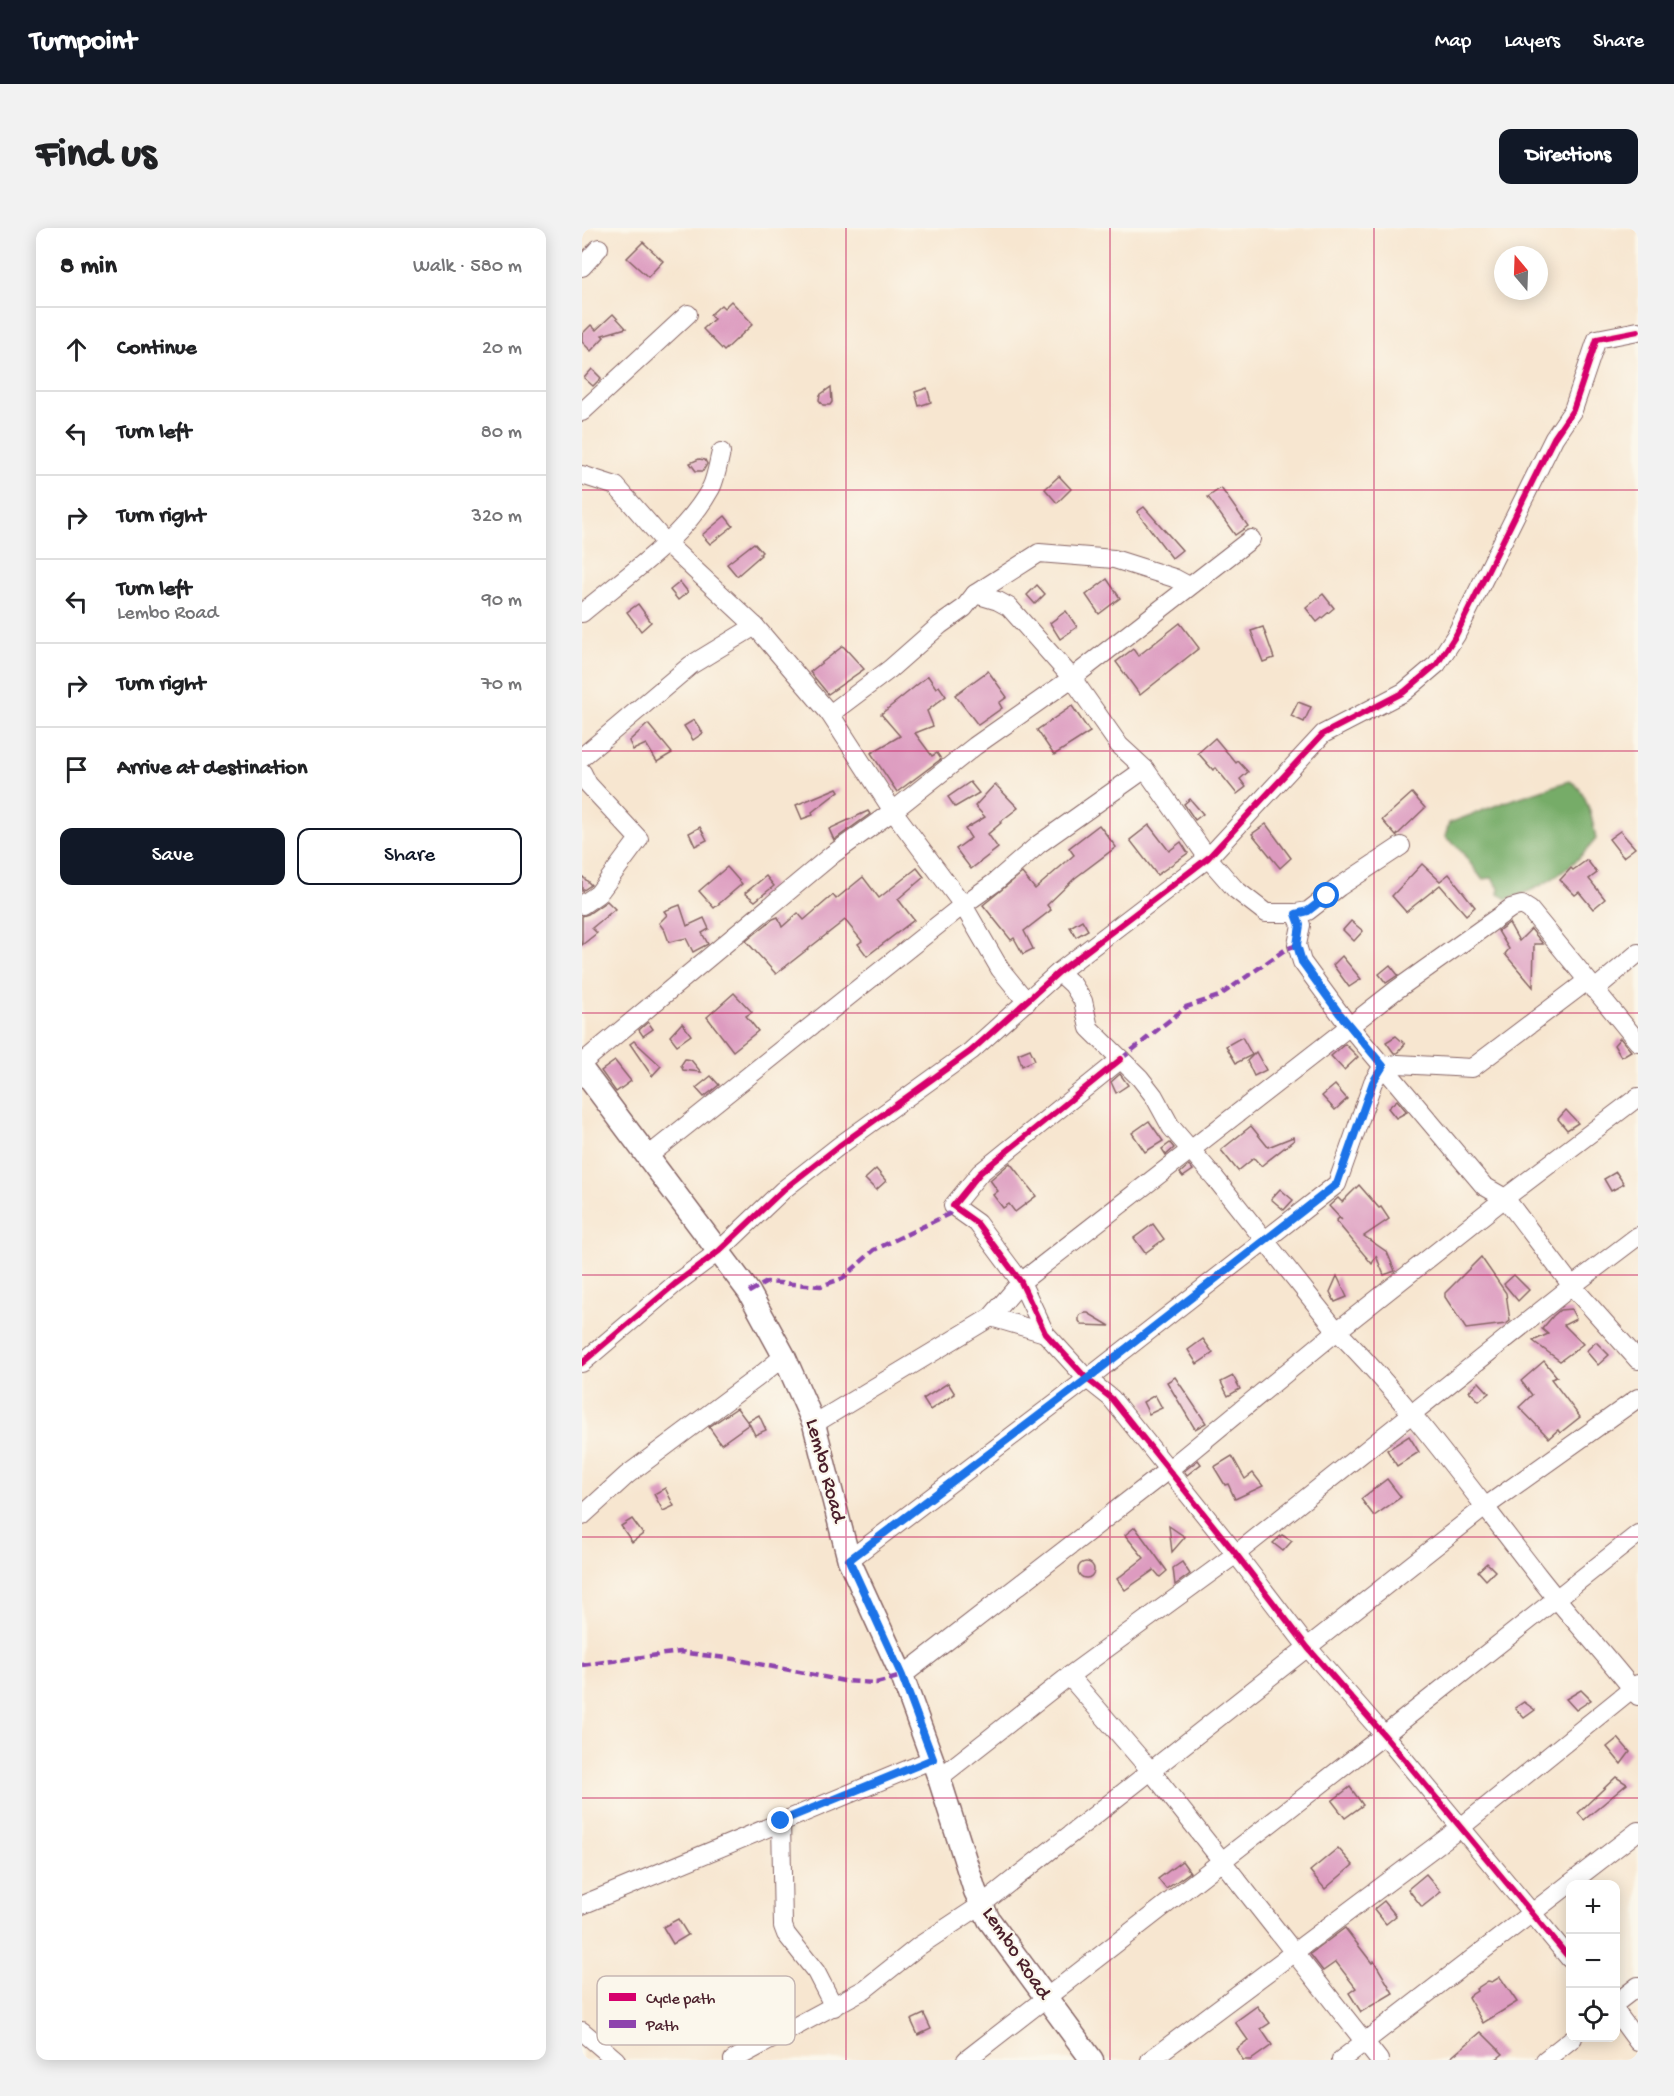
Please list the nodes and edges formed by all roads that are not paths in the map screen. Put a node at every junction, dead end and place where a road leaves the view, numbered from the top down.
1 (600, 248) dead end
2 (582, 267) edge
3 (688, 314) dead end
4 (1638, 331) edge
5 (582, 412) edge
6 (721, 452) dead end
7 (582, 476) edge
8 (1251, 539) dead end
9 (666, 543) junction
10 (1189, 586) junction
11 (975, 594) junction
12 (582, 613) edge
13 (755, 626) junction
14 (1072, 678) junction
15 (830, 714) junction
16 (582, 757) edge
17 (1145, 769) junction
18 (582, 771) edge
19 (893, 811) junction
20 (1401, 846) dead end
21 (1208, 858) junction
22 (582, 905) edge
23 (963, 905) junction
24 (1296, 914) junction
25 (1638, 953) edge
26 (1059, 972) junction
27 (1590, 986) junction
28 (1027, 1002) junction
29 (1349, 1026) junction
30 (1638, 1042) edge
31 (1121, 1059) junction
32 (582, 1063) edge
33 (1383, 1066) junction
34 (582, 1069) edge
35 (1638, 1097) edge
36 (1191, 1150) junction
37 (647, 1156) junction
38 (1505, 1198) junction
39 (1638, 1236) edge
40 (1264, 1241) junction
41 (719, 1251) junction
42 (1022, 1282) junction
43 (1572, 1286) junction
44 (991, 1317) junction
45 (1337, 1331) junction
46 (1046, 1333) junction
47 (784, 1356) junction
48 (1638, 1360) edge
49 (582, 1363) edge
50 (1087, 1379) junction
51 (1638, 1398) edge
52 (1411, 1414) junction
53 (814, 1424) junction
54 (1168, 1470) junction
55 (1485, 1507) junction
56 (582, 1516) edge
57 (1638, 1534) edge
58 (1236, 1554) junction
59 (849, 1560) junction
60 (1556, 1598) junction
61 (1308, 1648) junction
62 (902, 1676) junction
63 (1069, 1676) junction
64 (1636, 1689) edge
65 (1384, 1735) junction
66 (936, 1769) junction
67 (1151, 1771) junction
68 (781, 1821) junction
69 (1460, 1828) junction
70 (1638, 1831) edge
71 (1222, 1862) junction
72 (582, 1905) edge
73 (981, 1905) junction
74 (1532, 1914) junction
75 (1295, 1952) junction
76 (1566, 1954) edge
77 (1638, 1986) edge
78 (1046, 1999) junction
79 (1620, 2000) edge
80 (834, 2007) junction
81 (1620, 2017) edge
82 (795, 2027) edge
83 (582, 2031) edge
84 (1364, 2041) junction
85 (1567, 2042) edge
86 (1638, 2042) edge
87 (597, 2044) edge
88 (598, 2045) edge
89 (759, 2045) edge
90 (616, 2060) edge
91 (733, 2060) edge
92 (966, 2060) edge
93 (1092, 2060) edge
94 (1150, 2060) edge
95 (1341, 2060) edge
96 (1378, 2060) edge
97 (1545, 2060) edge

1 - 2 street
3 - 5 street
4 - 21 street
6 - 9 street
7 - 9 street
8 - 10 street
9 - 12 street
9 - 13 street
10 - 11 street
10 - 14 street
11 - 14 street
11 - 15 street
13 - 15 street
13 - 16 street
14 - 17 street
14 - 19 street
15 - 19 street
17 - 21 street
17 - 23 street
18 - 22 street
19 - 23 street
19 - 32 street
20 - 24 street
21 - 24 street
21 - 26 street
23 - 28 street
23 - 37 street
24 - 29 street
25 - 27 street
26 - 28 street
26 - 31 street
27 - 29 street
27 - 30 street
27 - 33 street
28 - 41 street
29 - 33 street
29 - 36 street
31 - 36 street
31 - 42 street
33 - 38 street
33 - 40 street
34 - 37 street, Lembo Road
35 - 38 street
36 - 40 street
36 - 42 street
37 - 41 street, Lembo Road
38 - 43 street
38 - 45 street
39 - 43 street
40 - 45 street
40 - 50 street
41 - 47 street, Lembo Road
41 - 49 street
42 - 44 street
42 - 46 street
43 - 48 street
43 - 52 street
44 - 46 street
44 - 53 street
45 - 52 street
45 - 54 street
46 - 50 street
47 - 53 street, Lembo Road
47 - 56 street
50 - 54 street
50 - 59 street
51 - 55 street
52 - 55 street
52 - 58 street
53 - 59 street, Lembo Road
54 - 58 street
54 - 62 street
55 - 60 street
55 - 61 street
57 - 60 street
58 - 61 street
58 - 63 street
59 - 62 street, Lembo Road
60 - 64 street
60 - 65 street
61 - 65 street
61 - 67 street
62 - 66 street, Lembo Road
63 - 66 street
63 - 67 street
64 - 69 street
65 - 69 street
65 - 71 street
66 - 68 street
66 - 73 street, Lembo Road
67 - 71 street
67 - 73 street
68 - 72 street
68 - 80 street
69 - 74 street
69 - 75 street
70 - 74 street
71 - 75 street
71 - 78 street
73 - 78 street, Lembo Road
73 - 80 street
74 - 76 street
74 - 84 street
75 - 84 street
75 - 94 street
77 - 79 street
78 - 92 street
78 - 93 street, Lembo Road
80 - 82 street
81 - 86 street
83 - 87 street
84 - 95 street
84 - 96 street
85 - 97 street
88 - 90 street
89 - 91 street

